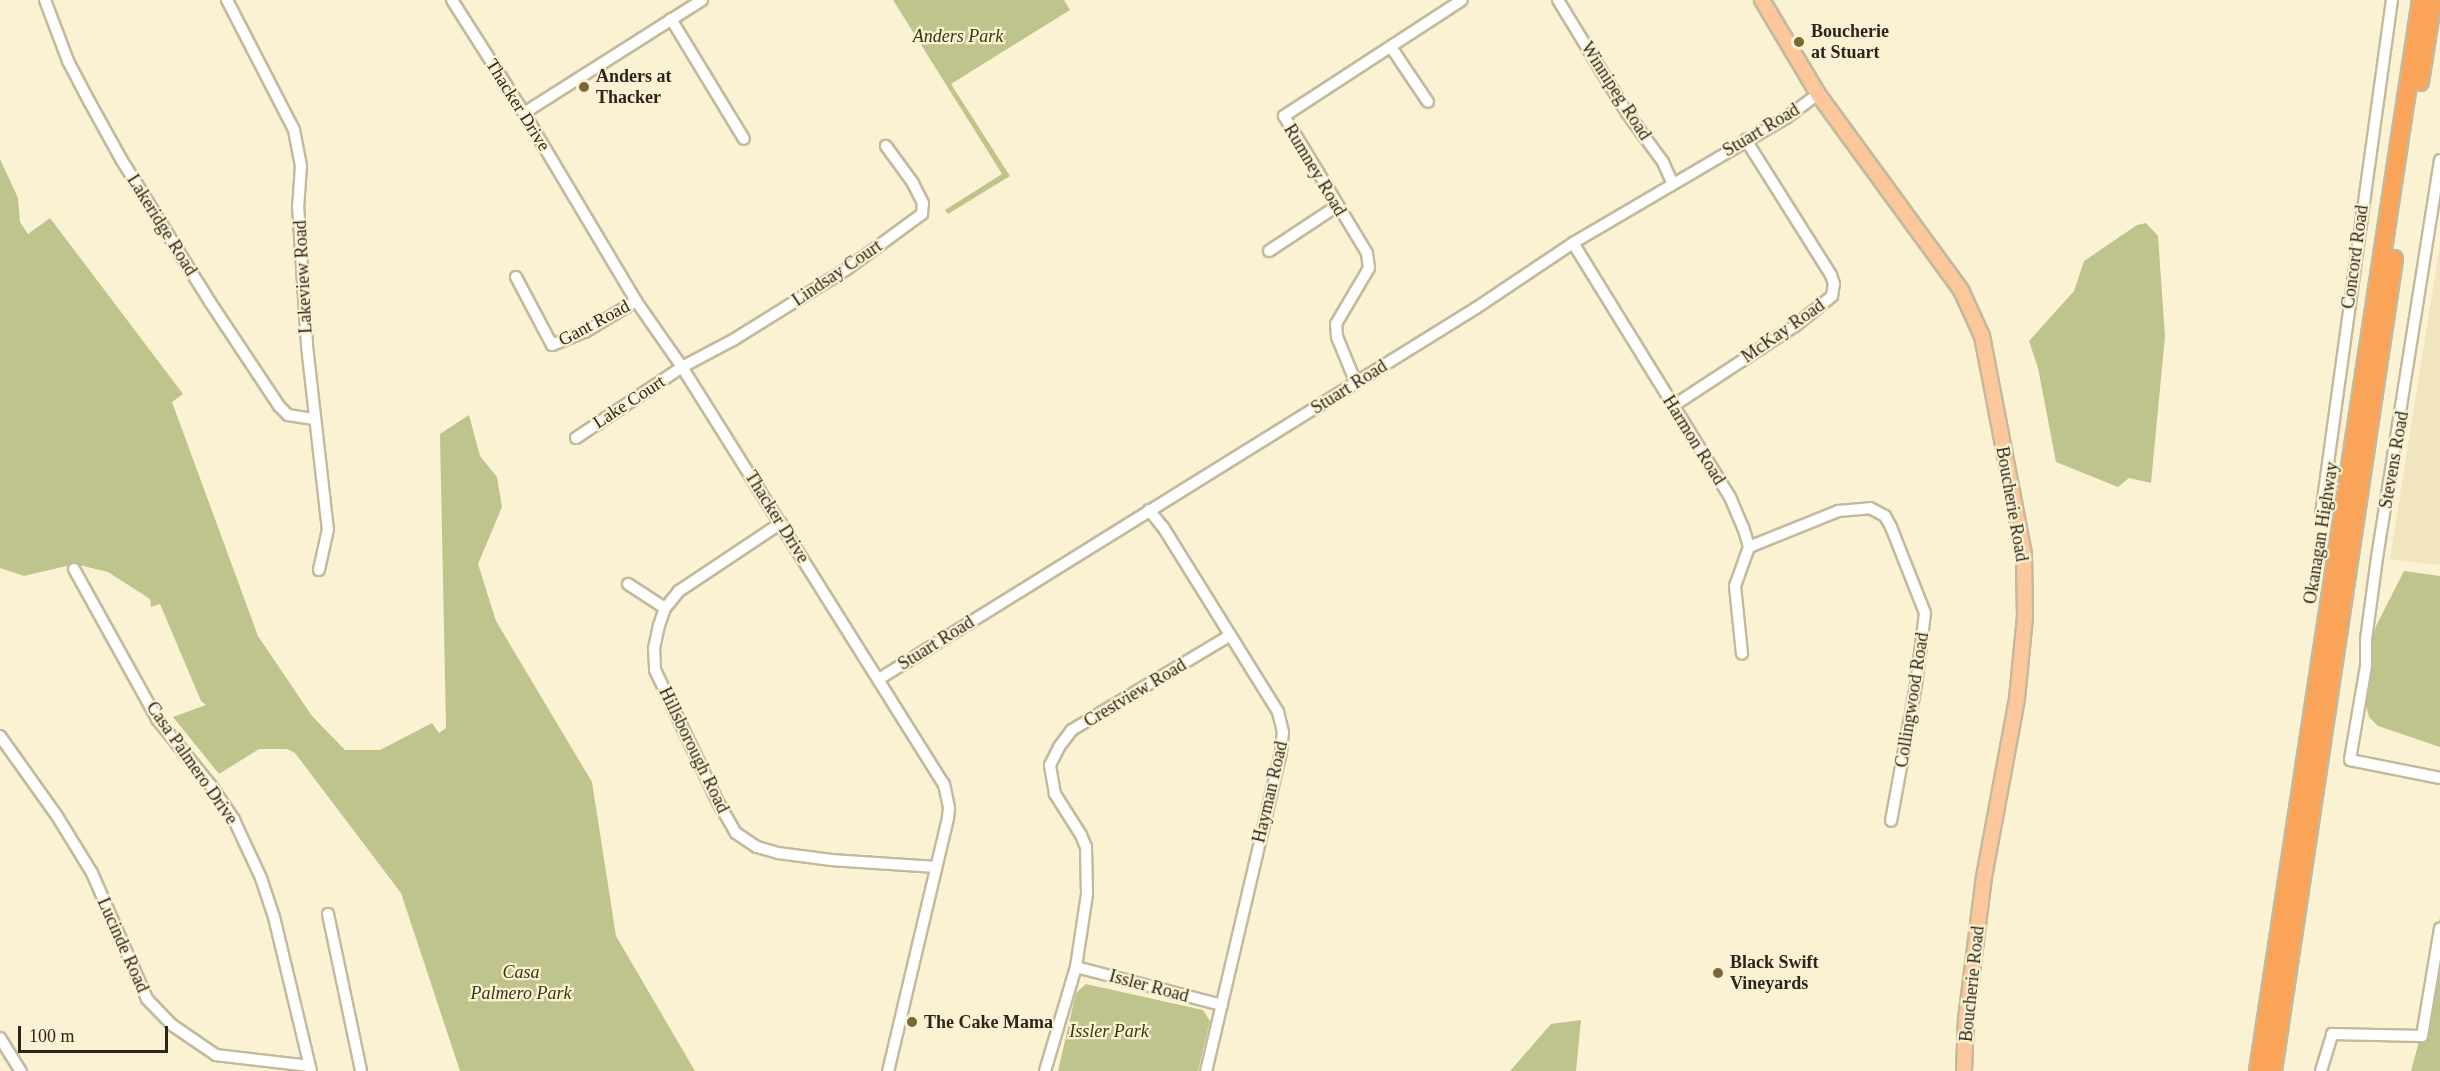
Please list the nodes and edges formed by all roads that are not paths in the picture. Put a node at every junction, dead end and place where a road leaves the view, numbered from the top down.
1 (45, 0) edge
2 (226, 0) edge
3 (452, 0) edge
4 (702, 0) edge
5 (1462, 0) edge
6 (1558, 0) edge
7 (1762, 0) edge
8 (2392, 0) edge
9 (2421, 0) edge
10 (2433, 0) edge
11 (671, 19) junction
12 (1391, 47) junction
13 (1818, 94) junction
14 (1428, 102) dead end
15 (524, 113) junction
16 (744, 139) dead end
17 (1746, 140) junction
18 (886, 146) dead end
19 (2440, 160) edge
20 (1672, 182) junction
21 (1337, 206) junction
22 (1573, 243) junction
23 (1269, 251) dead end
24 (516, 277) dead end
25 (636, 301) junction
26 (682, 367) junction
27 (1356, 382) junction
28 (1673, 406) junction
29 (313, 419) junction
30 (576, 438) dead end
31 (1149, 510) junction
32 (2321, 514) dead end
33 (781, 523) junction
34 (1749, 547) junction
35 (74, 569) dead end
36 (319, 570) dead end
37 (628, 584) dead end
38 (666, 608) junction
39 (1229, 636) junction
40 (1742, 654) dead end
41 (879, 679) junction
42 (0, 736) edge
43 (2440, 778) edge
44 (1891, 821) dead end
45 (935, 867) junction
46 (328, 914) dead end
47 (2440, 928) edge
48 (1076, 967) junction
49 (1222, 1005) junction
50 (0, 1039) edge
51 (310, 1068) edge
52 (21, 1071) edge
53 (360, 1071) edge
54 (888, 1071) edge
55 (1045, 1071) edge
56 (1206, 1071) edge
57 (1964, 1071) edge
58 (2258, 1071) edge
59 (2273, 1071) edge
60 (2321, 1071) edge

1 - 29 street, Lakeridge Road
2 - 29 street, Lakeview Road
3 - 15 street, Thacker Drive
4 - 11 street
5 - 12 street, Rumney Road
6 - 20 street, Winnipeg Road
7 - 13 main road, Boucherie Road
8 - 32 street, Concord Road
9 - 58 highway, Okanagan Highway
10 - 59 highway, Okanagan Highway
11 - 15 street
11 - 16 street
12 - 14 street
12 - 21 street, Rumney Road
13 - 17 street, Stuart Road
13 - 57 main road, Boucherie Road
15 - 25 street, Thacker Drive
17 - 20 street, Stuart Road
17 - 28 street, McKay Road
18 - 26 street, Lindsay Court
19 - 43 street, Stevens Road
20 - 22 street, Stuart Road
21 - 23 street
21 - 27 street, Rumney Road
22 - 27 street, Stuart Road
22 - 28 street, Harmon Road
24 - 25 street, Gant Road
25 - 26 street, Thacker Drive
26 - 30 street, Lake Court
26 - 33 street, Thacker Drive
27 - 31 street, Stuart Road
28 - 34 street, Harmon Road
29 - 36 street, Lakeview Road
31 - 39 street, Hayman Road
31 - 41 street, Stuart Road
33 - 38 street, Hillsborough Road
33 - 41 street, Thacker Drive
34 - 40 street
34 - 44 street, Collingwood Road
35 - 51 street, Casa Palmero Drive
37 - 38 street
38 - 45 street, Hillsborough Road
39 - 48 street, Crestview Road
39 - 49 street, Hayman Road
41 - 45 street, Thacker Drive
42 - 51 street, Lucinde Road
45 - 54 street, Thacker Drive
46 - 53 street
47 - 60 street
48 - 49 street, Issler Road
48 - 55 street, Crestview Road
49 - 56 street, Hayman Road
50 - 52 street

